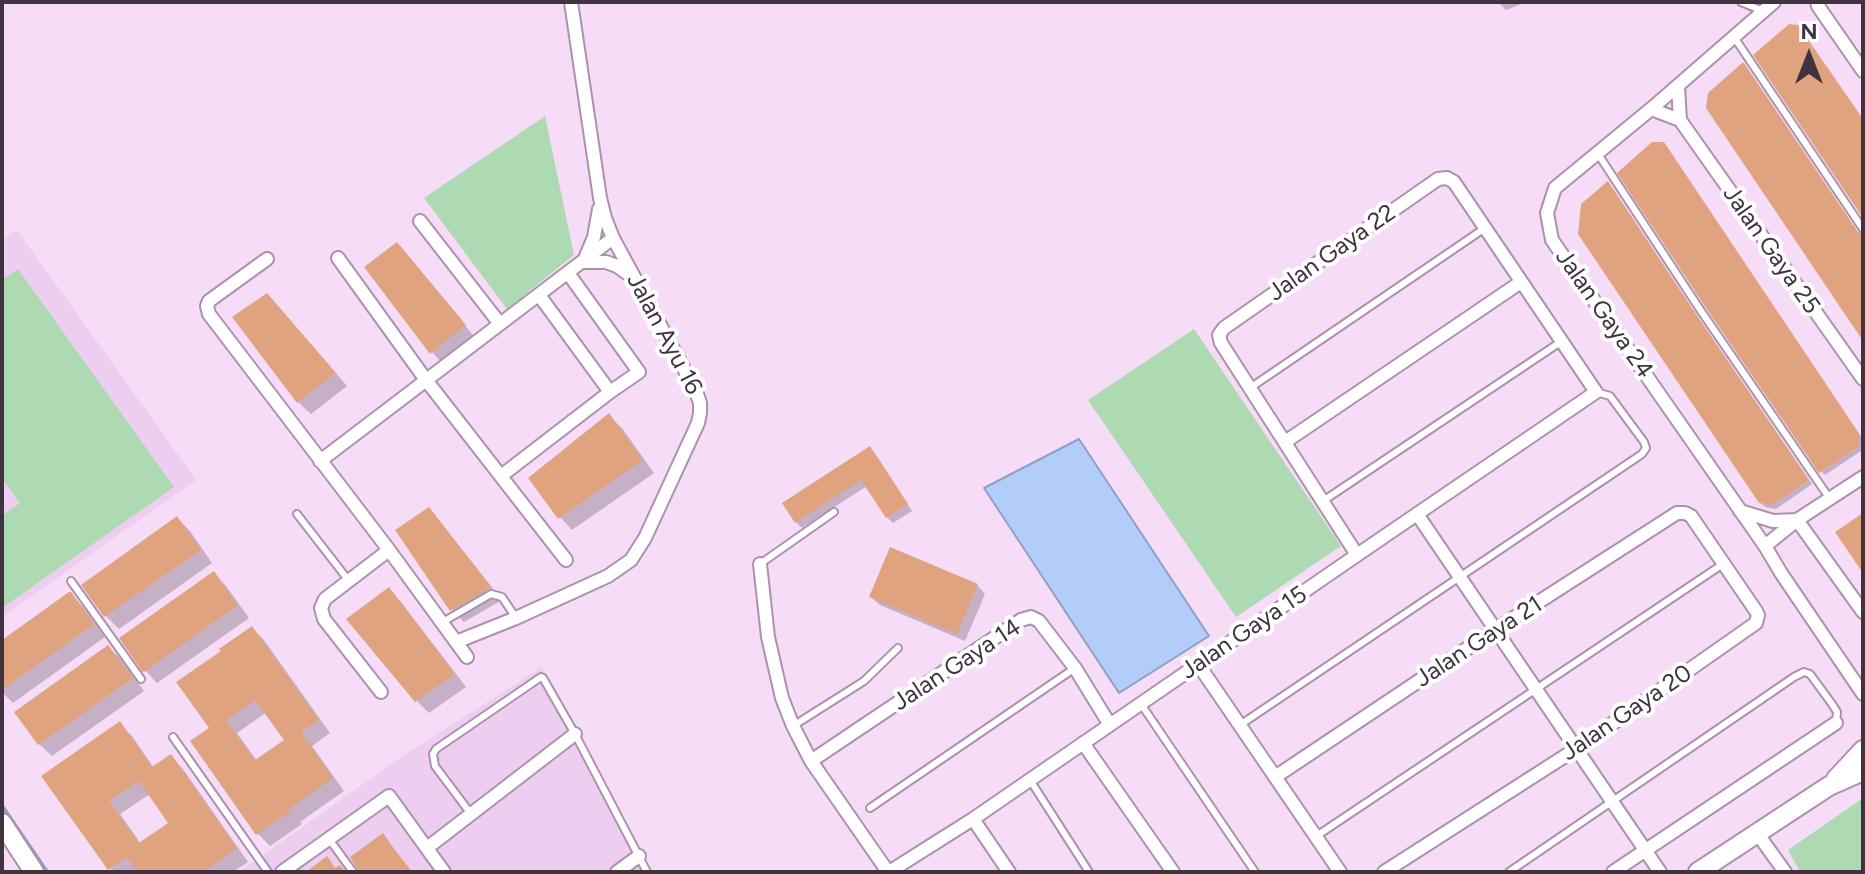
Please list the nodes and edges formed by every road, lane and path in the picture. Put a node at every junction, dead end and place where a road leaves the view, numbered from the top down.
1 (571, 2) edge
2 (1741, 2) edge
3 (1774, 2) edge
4 (1815, 3) edge
5 (1763, 11) junction
6 (1734, 37) junction
7 (1863, 71) edge
8 (1678, 86) junction
9 (1651, 109) junction
10 (1680, 120) junction
11 (1598, 154) junction
12 (600, 198) junction
13 (420, 221) dead end
14 (1485, 228) junction
15 (1863, 229) edge
16 (613, 238) junction
17 (338, 258) dead end
18 (267, 259) dead end
19 (583, 262) junction
20 (568, 273) junction
21 (635, 280) junction
22 (1521, 282) junction
23 (539, 295) junction
24 (500, 324) junction
25 (1562, 341) junction
26 (1863, 379) edge
27 (426, 380) junction
28 (1250, 388) junction
29 (610, 392) junction
30 (1596, 392) junction
31 (1285, 442) junction
32 (320, 461) junction
33 (501, 476) junction
34 (1863, 477) edge
35 (1830, 499) junction
36 (1323, 501) junction
37 (1740, 511) junction
38 (834, 512) dead end
39 (1685, 513) joint
40 (297, 514) dead end
41 (1417, 514) junction
42 (1797, 520) junction
43 (1765, 546) junction
44 (389, 550) junction
45 (1357, 555) junction
46 (566, 560) dead end
47 (760, 564) joint
48 (1723, 564) junction
49 (1460, 577) junction
50 (71, 581) dead end
51 (349, 581) junction
52 (1863, 612) edge
53 (516, 618) junction
54 (441, 623) junction
55 (1495, 630) junction
56 (456, 642) junction
57 (898, 648) dead end
58 (467, 657) dead end
59 (1198, 664) junction
60 (1075, 668) junction
61 (141, 679) dead end
62 (1536, 689) junction
63 (381, 692) dead end
64 (1863, 692) edge
65 (1141, 704) junction
66 (1836, 723) joint
67 (1110, 725) junction
68 (1240, 725) junction
69 (793, 726) junction
70 (575, 734) junction
71 (173, 737) dead end
72 (1083, 743) junction
73 (1576, 749) junction
74 (1863, 750) edge
75 (811, 761) junction
76 (1863, 771) edge
77 (1275, 777) junction
78 (1030, 780) junction
79 (1829, 786) junction
80 (1612, 802) junction
81 (870, 808) dead end
82 (471, 814) junction
83 (973, 819) junction
84 (2, 823) edge
85 (1757, 833) junction
86 (1315, 837) junction
87 (329, 839) junction
88 (427, 848) junction
89 (1645, 851) junction
90 (639, 856) junction
91 (34, 872) edge
92 (268, 872) edge
93 (282, 872) edge
94 (353, 872) edge
95 (444, 872) edge
96 (617, 872) edge
97 (647, 872) edge
98 (889, 872) edge
99 (1009, 872) edge
100 (1089, 872) edge
101 (1173, 872) edge
102 (1255, 872) edge
103 (1340, 872) edge
104 (1384, 872) edge
105 (1509, 872) edge
106 (1613, 872) edge
107 (1660, 872) edge
108 (1698, 872) edge
109 (1785, 872) edge

1 - 12 street, Jalan Ayu 16
2 - 5 lane
3 - 5 street, Jalan Gaya 24
4 - 7 street
5 - 6 street, Jalan Gaya 24
6 - 8 street, Jalan Gaya 24
6 - 15 lane
8 - 9 street, Jalan Gaya 24
8 - 10 street
9 - 10 street
9 - 11 street, Jalan Gaya 24
10 - 26 street, Jalan Gaya 25
11 - 35 lane
11 - 37 street, Jalan Gaya 24
12 - 16 street, Jalan Ayu 16
12 - 19 street
13 - 24 street
14 - 22 street, Jalan Gaya 22
14 - 28 lane
14 - 28 street, Jalan Gaya 22
16 - 19 street
16 - 21 street, Jalan Ayu 16
17 - 27 street
18 - 32 street
19 - 20 street
19 - 21 street
20 - 23 street
20 - 29 street
21 - 53 street, Jalan Ayu 16
22 - 25 street, Jalan Gaya 22
22 - 31 street
23 - 24 street
23 - 29 street
24 - 27 street
25 - 30 street, Jalan Gaya 22
25 - 36 lane
27 - 32 street
27 - 33 street
28 - 31 street, Jalan Gaya 22
29 - 33 street
30 - 41 street, Jalan Gaya 15
30 - 49 lane
31 - 36 street, Jalan Gaya 22
32 - 44 street
33 - 46 street
34 - 35 street
35 - 42 street
36 - 45 street, Jalan Gaya 22
37 - 42 street
37 - 43 street, Jalan Gaya 24
38 - 47 lane
39 - 48 street, Jalan Gaya 20
39 - 55 street, Jalan Gaya 21
40 - 51 lane
41 - 45 street, Jalan Gaya 15
41 - 49 street
42 - 43 street
42 - 52 street
43 - 64 street, Jalan Gaya 24
44 - 51 street
44 - 54 street
45 - 59 street, Jalan Gaya 15
47 - 69 street
48 - 62 lane
48 - 73 street, Jalan Gaya 20
49 - 55 street
49 - 68 lane
50 - 61 lane
51 - 63 street
53 - 54 lane
53 - 56 street, Jalan Ayu 16
54 - 56 street
55 - 62 street
55 - 77 street, Jalan Gaya 21
56 - 58 street
57 - 69 lane
59 - 65 street, Jalan Gaya 15
59 - 68 street
60 - 67 street, Jalan Gaya 14
60 - 75 street, Jalan Gaya 14
60 - 81 lane
62 - 73 street
62 - 86 lane
65 - 67 street, Jalan Gaya 15
65 - 102 lane
66 - 80 lane
66 - 89 street
67 - 72 street, Jalan Gaya 15
68 - 77 street
69 - 75 street
70 - 82 street
70 - 82 lane
70 - 90 lane
71 - 92 lane
72 - 78 street, Jalan Gaya 15
72 - 101 street
73 - 80 street
73 - 104 street, Jalan Gaya 20
74 - 79 street
75 - 98 street
76 - 79 street
77 - 86 street
78 - 83 street, Jalan Gaya 15
78 - 100 lane
79 - 85 street
80 - 89 street
80 - 105 lane
82 - 88 street
83 - 98 street, Jalan Gaya 15
83 - 99 street
84 - 91 street
85 - 108 street
85 - 109 street
86 - 103 street
87 - 88 street
87 - 93 street
87 - 94 lane
88 - 95 street
89 - 106 street
89 - 107 street
90 - 96 street
90 - 97 lane

